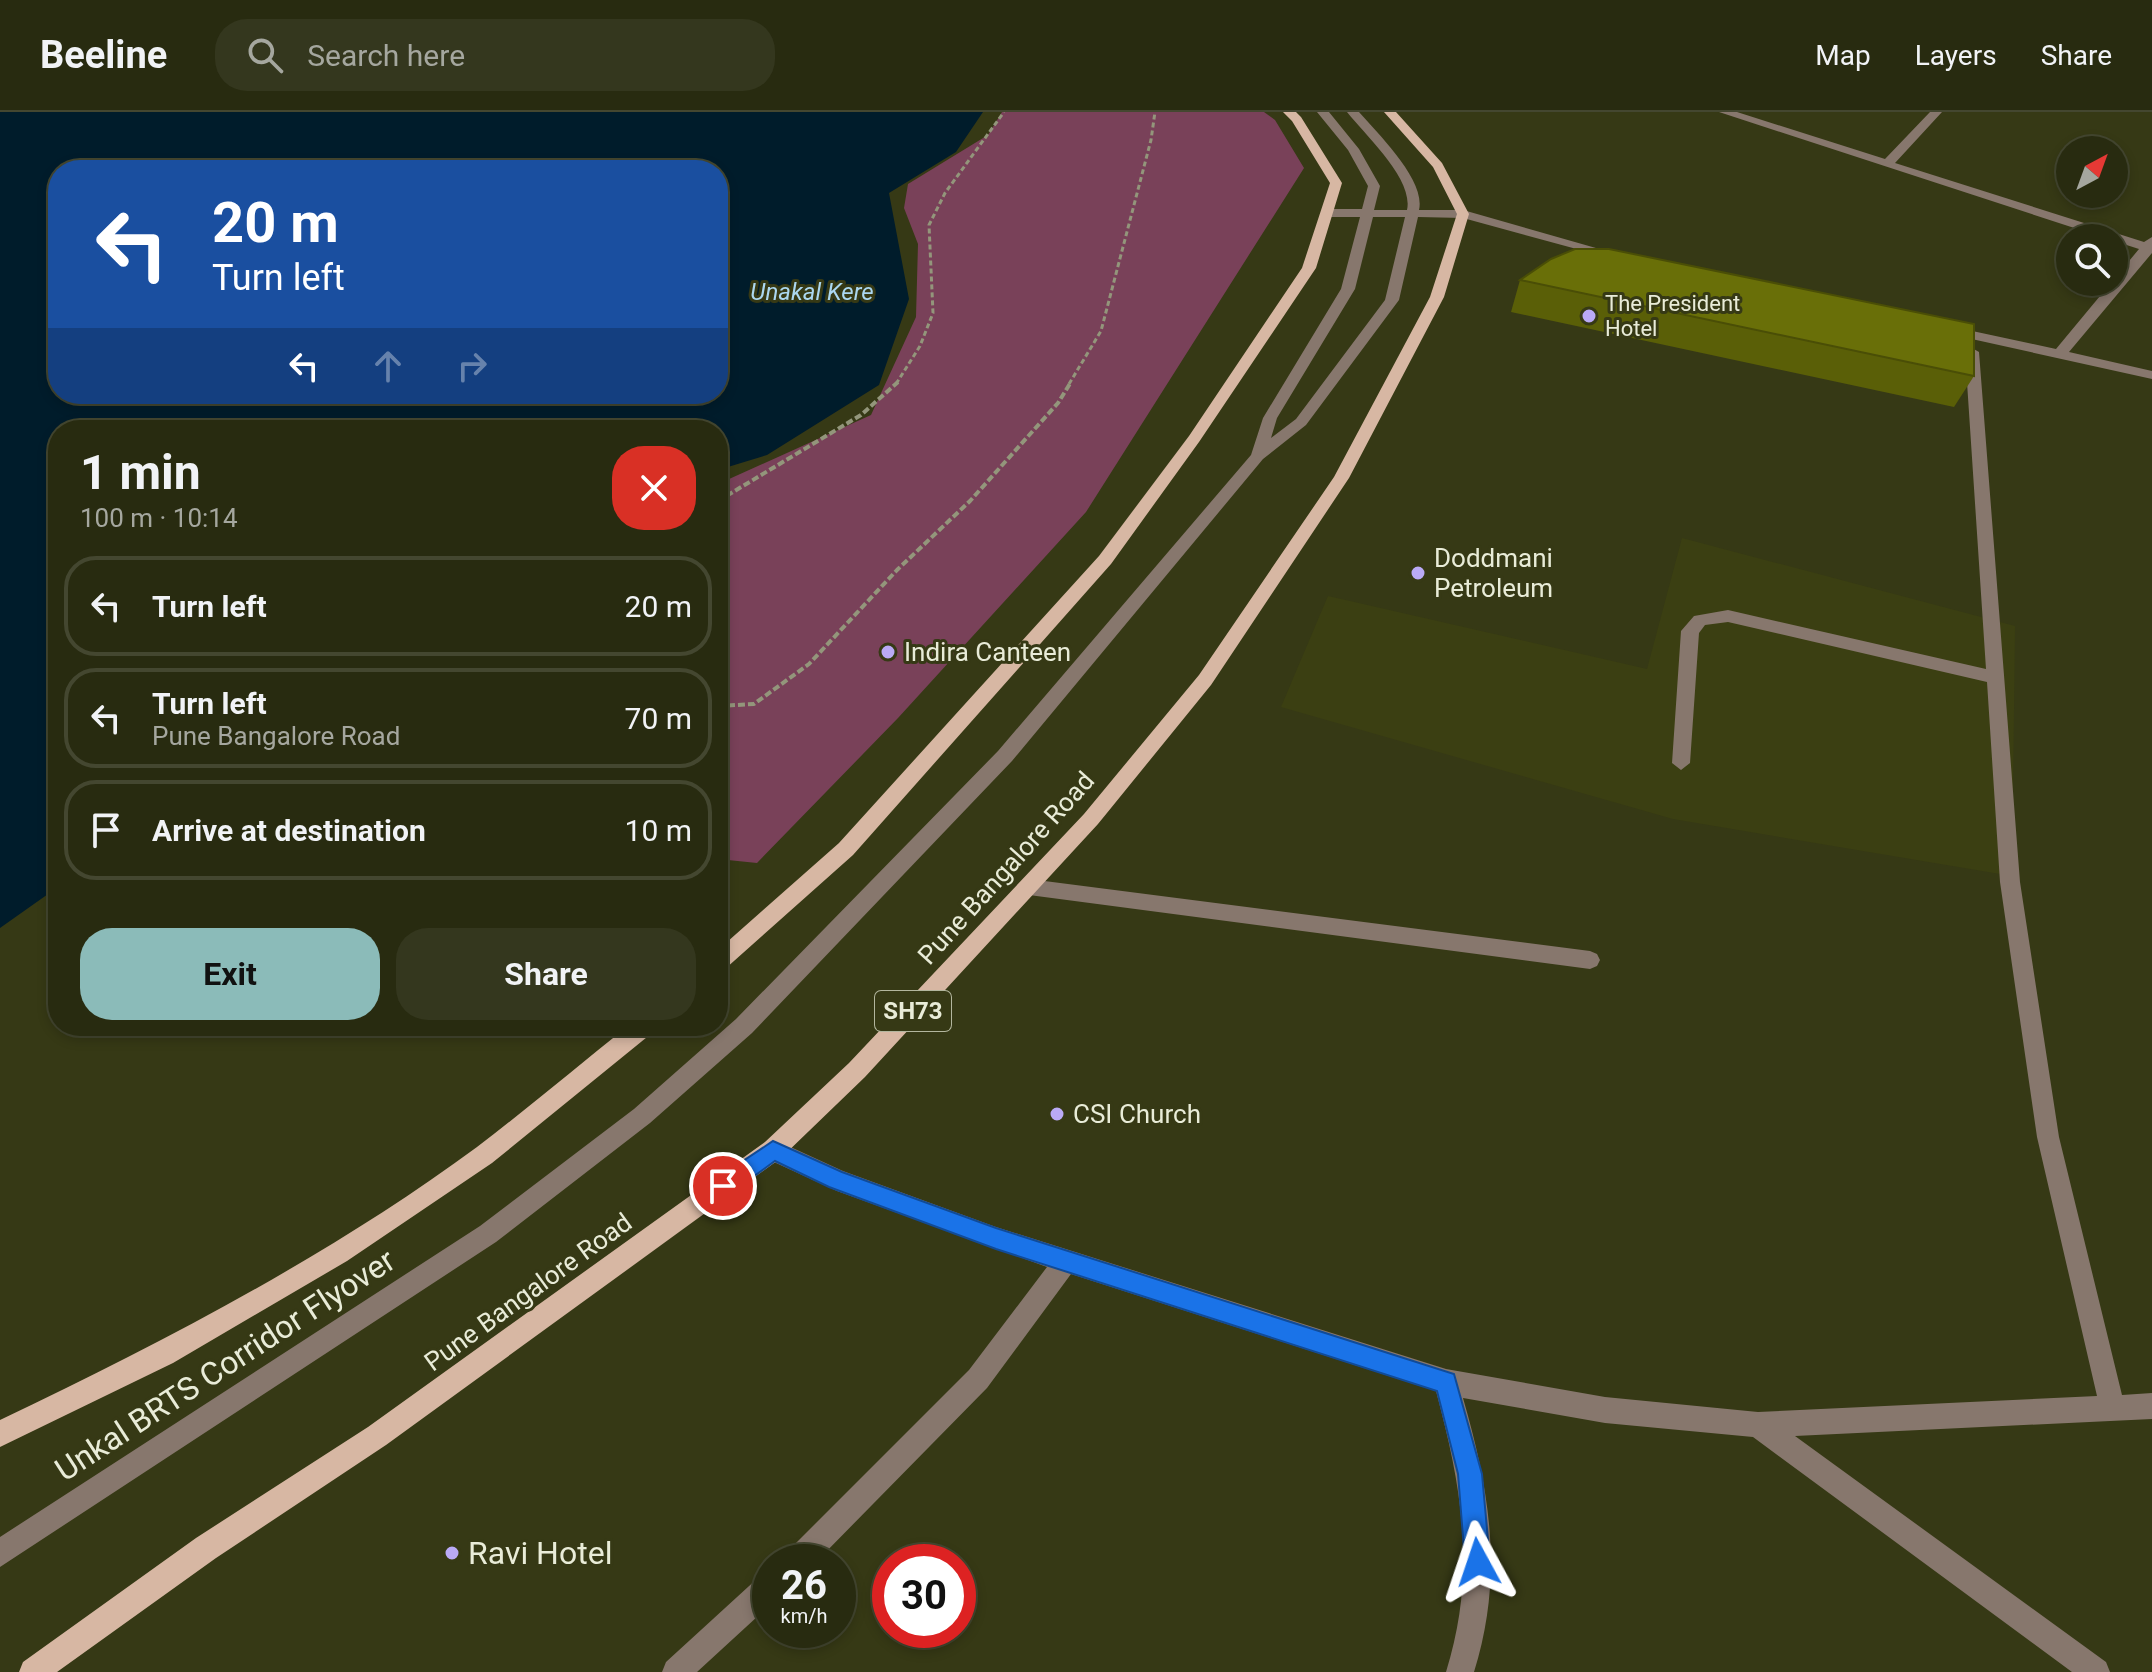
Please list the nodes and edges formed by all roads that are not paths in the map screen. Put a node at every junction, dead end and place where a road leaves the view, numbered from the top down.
1 (1323, 112) edge
2 (1334, 112) edge
3 (1353, 112) edge
4 (1390, 112) edge
5 (1725, 112) edge
6 (1936, 112) edge
7 (1293, 115) edge
8 (1887, 164) junction
9 (1327, 213) junction
10 (1366, 214) junction
11 (1412, 214) junction
12 (1463, 214) junction
13 (2150, 246) edge
14 (1637, 261) edge
15 (1941, 328) edge
16 (1970, 335) junction
17 (2060, 354) junction
18 (2152, 375) edge
19 (1258, 456) junction
20 (1995, 678) junction
21 (1681, 763) dead end
22 (1029, 887) junction
23 (728, 954) edge
24 (1590, 960) dead end
25 (632, 1036) edge
26 (773, 1150) junction
27 (1066, 1261) junction
28 (1446, 1382) junction
29 (2152, 1406) edge
30 (2113, 1408) junction
31 (1758, 1425) junction
32 (0, 1434) edge
33 (815, 1544) edge
34 (0, 1553) edge
35 (752, 1602) edge
36 (33, 1672) edge
37 (676, 1672) edge
38 (1460, 1672) edge
39 (2096, 1672) edge

1 - 2 street
1 - 7 street
1 - 10 street
3 - 11 street
4 - 12 main road
5 - 8 street
6 - 8 street
7 - 9 main road
8 - 13 street
9 - 10 street
9 - 23 main road
10 - 11 street
10 - 19 street
11 - 12 street
11 - 19 street
12 - 14 street
12 - 22 main road, Pune Bangalore Road / SH73
13 - 17 street
15 - 16 street
16 - 17 street
16 - 20 street
17 - 18 street
19 - 34 street, Unkal BRTS Corridor Flyover
20 - 21 street
20 - 30 street
22 - 24 street
22 - 26 main road, Pune Bangalore Road / SH73
25 - 32 main road
26 - 27 street
26 - 36 main road, Pune Bangalore Road / SH73
27 - 28 street
27 - 33 street
28 - 31 street
28 - 38 street
29 - 30 street
30 - 31 street
31 - 39 street
35 - 37 street

